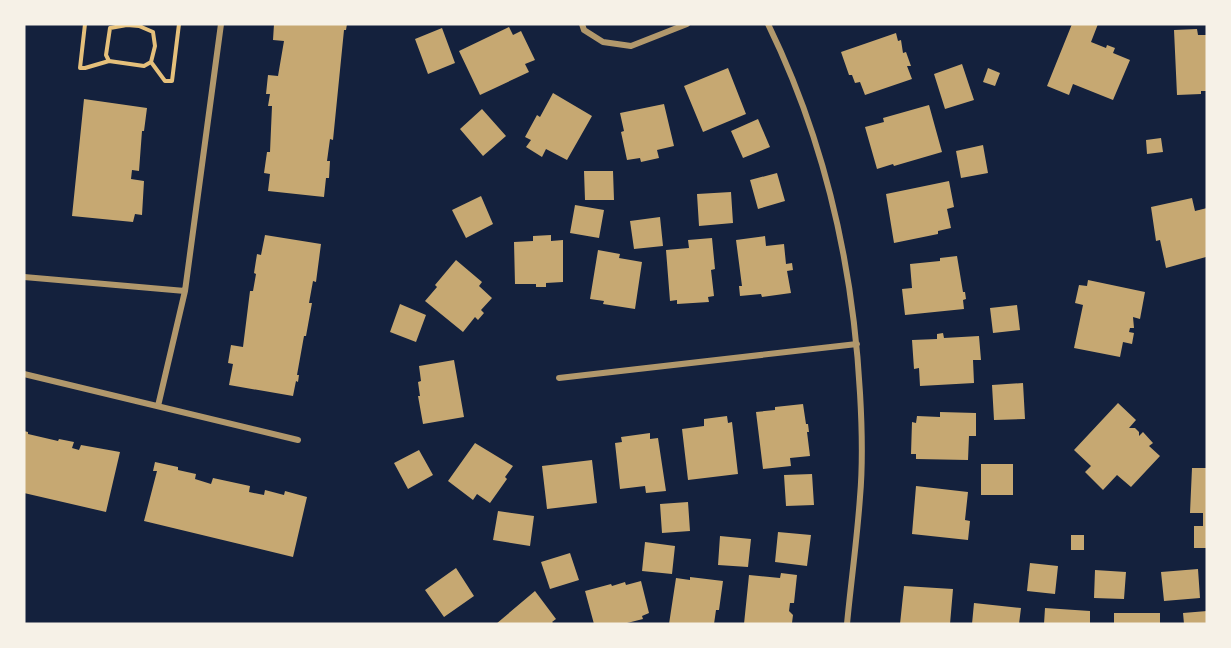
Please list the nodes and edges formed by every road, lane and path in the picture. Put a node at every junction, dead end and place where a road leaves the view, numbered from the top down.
1 (86, 24) edge
2 (127, 24) edge
3 (179, 24) edge
4 (221, 24) edge
5 (582, 24) edge
6 (687, 24) edge
7 (768, 24) edge
8 (140, 25) edge
9 (109, 61) junction
10 (151, 62) junction
11 (24, 277) edge
12 (185, 291) junction
13 (857, 344) junction
14 (24, 374) edge
15 (559, 378) dead end
16 (158, 406) junction
17 (298, 440) dead end
18 (846, 624) edge

1 - 9 path
2 - 8 path
2 - 9 path
3 - 10 path
4 - 12 street
5 - 6 street
7 - 13 street
8 - 10 path
9 - 10 path
11 - 12 street
12 - 16 street
13 - 15 street
13 - 18 street
14 - 16 street
16 - 17 street

